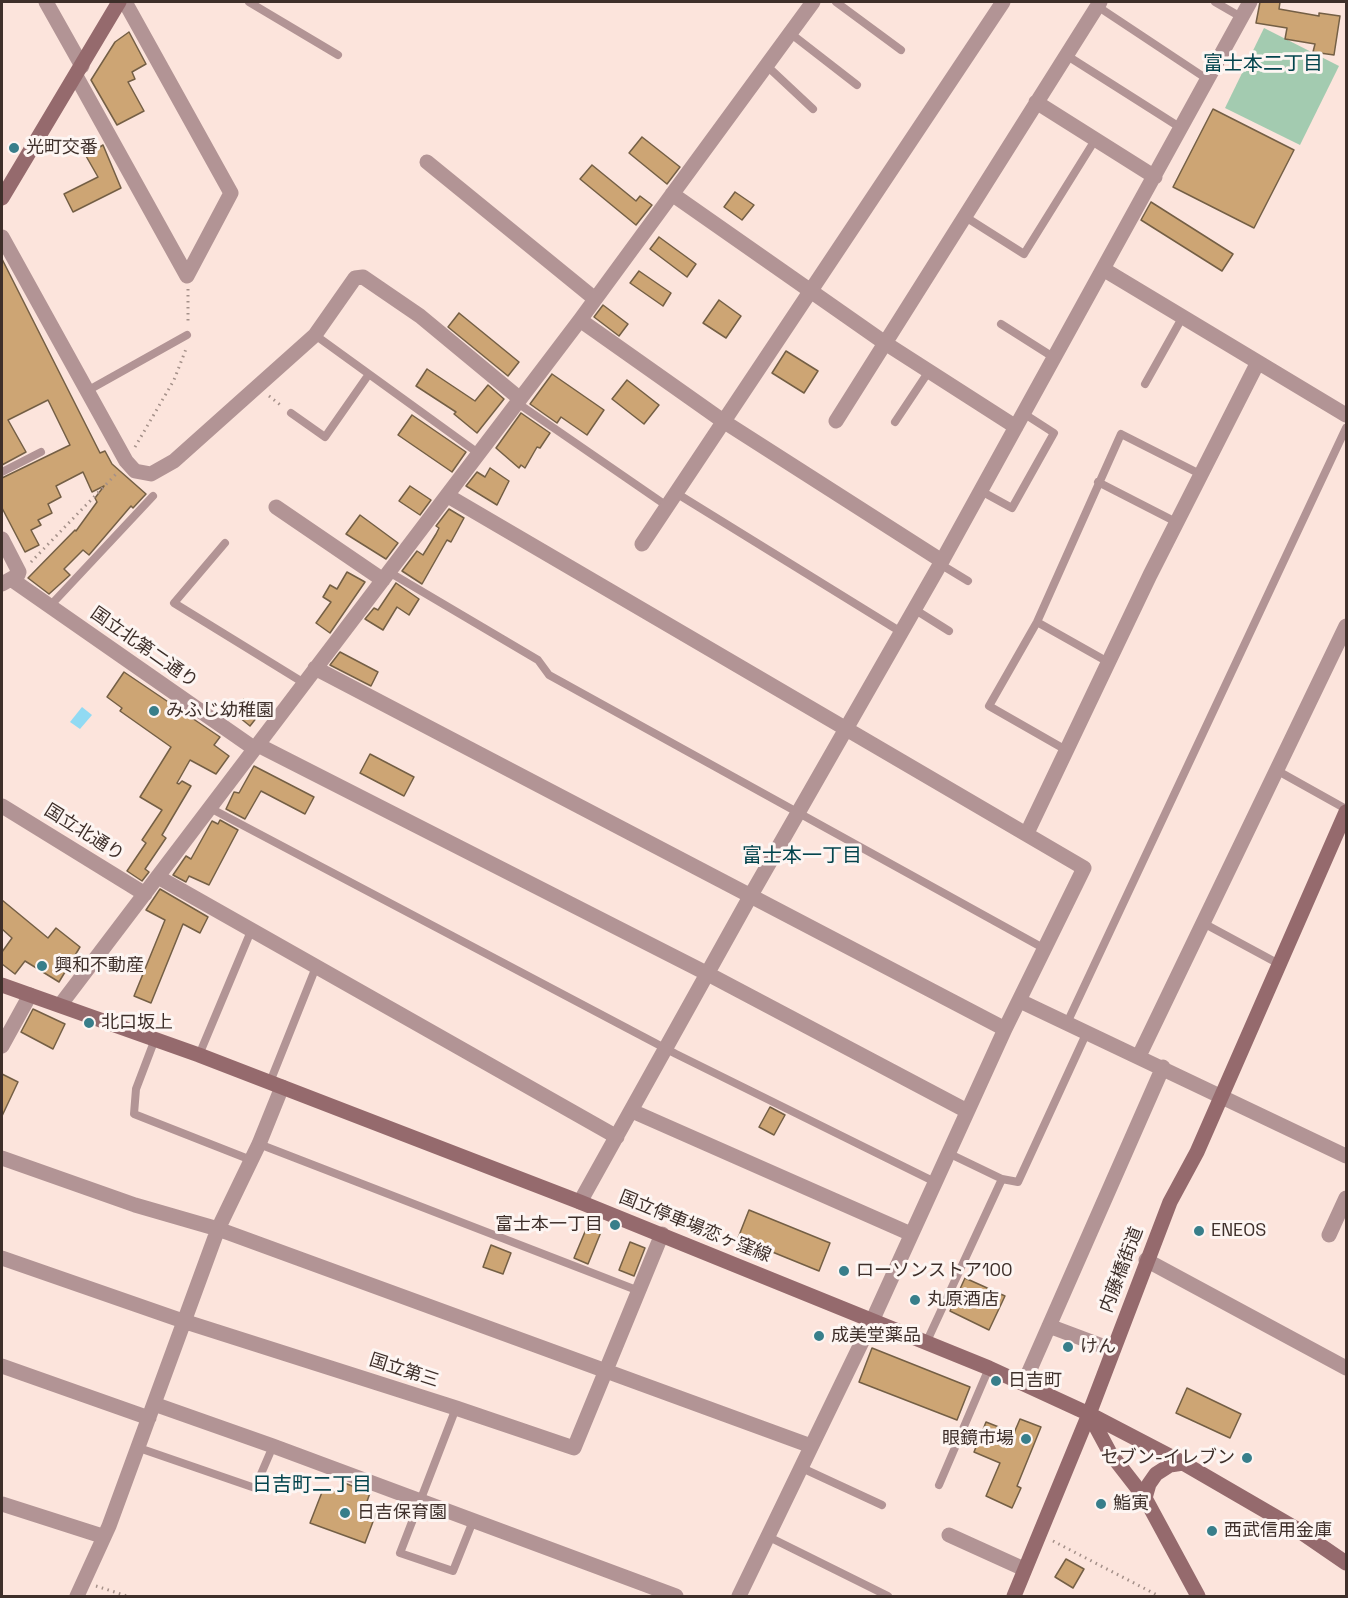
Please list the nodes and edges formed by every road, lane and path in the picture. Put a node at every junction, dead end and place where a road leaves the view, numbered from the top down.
1 (46, 2) edge
2 (119, 2) edge
3 (125, 2) edge
4 (249, 2) edge
5 (813, 2) edge
6 (836, 2) edge
7 (1003, 2) edge
8 (1215, 2) edge
9 (1250, 2) edge
10 (1098, 4) edge
11 (1240, 17) junction
12 (790, 33) junction
13 (901, 50) dead end
14 (338, 55) dead end
15 (1066, 55) junction
16 (767, 66) junction
17 (79, 71) junction
18 (1208, 79) junction
19 (856, 84) dead end
20 (1036, 102) junction
21 (813, 109) dead end
22 (1181, 128) junction
23 (1095, 140) junction
24 (427, 162) dead end
25 (1155, 177) junction
26 (672, 194) junction
27 (2, 198) edge
28 (963, 216) junction
29 (2, 237) edge
30 (1103, 269) junction
31 (812, 290) junction
32 (595, 299) junction
33 (1182, 318) junction
34 (580, 320) junction
35 (1001, 324) dead end
36 (187, 335) dead end
37 (315, 335) junction
38 (885, 343) junction
39 (1053, 357) junction
40 (1257, 364) junction
41 (929, 371) junction
42 (369, 374) junction
43 (1145, 384) dead end
44 (256, 386) junction
45 (87, 391) junction
46 (518, 400) junction
47 (291, 413) joint
48 (1347, 415) edge
49 (1019, 420) junction
50 (723, 421) junction
51 (836, 421) dead end
52 (895, 422) dead end
53 (1347, 428) edge
54 (41, 452) dead end
55 (478, 453) junction
56 (2, 472) edge
57 (1202, 475) junction
58 (1098, 482) junction
59 (981, 491) junction
60 (676, 493) junction
61 (153, 496) dead end
62 (448, 496) junction
63 (667, 506) junction
64 (276, 507) dead end
65 (1178, 522) junction
66 (2, 539) edge
67 (225, 543) dead end
68 (642, 544) dead end
69 (941, 563) junction
70 (386, 576) junction
71 (6, 581) edge
72 (968, 581) dead end
73 (50, 607) junction
74 (914, 609) junction
75 (1036, 622) junction
76 (1347, 626) edge
77 (949, 631) dead end
78 (901, 632) junction
79 (1108, 662) junction
80 (315, 668) junction
81 (304, 683) junction
82 (847, 727) junction
83 (256, 747) junction
84 (1066, 750) junction
85 (1278, 771) junction
86 (2, 806) edge
87 (210, 808) junction
88 (1347, 811) edge
89 (799, 813) junction
90 (1027, 833) junction
91 (158, 877) junction
92 (145, 894) junction
93 (751, 895) junction
94 (1205, 924) junction
95 (251, 931) junction
96 (1045, 949) junction
97 (1279, 964) junction
98 (316, 967) junction
99 (708, 974) junction
100 (2, 985) edge
101 (30, 995) junction
102 (1020, 1001) junction
103 (61, 1004) junction
104 (1067, 1023) junction
105 (1005, 1029) junction
106 (1087, 1032) junction
107 (155, 1038) junction
108 (2, 1046) edge
109 (666, 1048) junction
110 (199, 1055) junction
111 (1139, 1056) junction
112 (1163, 1067) junction
113 (276, 1085) junction
114 (1221, 1095) junction
115 (632, 1111) junction
116 (968, 1111) junction
117 (617, 1137) junction
118 (259, 1144) junction
119 (948, 1154) junction
120 (1347, 1156) edge
121 (2, 1158) edge
122 (250, 1160) junction
123 (1002, 1179) junction
124 (935, 1182) junction
125 (1347, 1198) edge
126 (580, 1202) junction
127 (218, 1229) junction
128 (662, 1234) junction
129 (911, 1234) junction
130 (1329, 1235) dead end
131 (2, 1258) edge
132 (1146, 1260) junction
133 (639, 1291) junction
134 (873, 1319) junction
135 (183, 1321) junction
136 (1049, 1326) junction
137 (927, 1341) junction
138 (1113, 1350) junction
139 (2, 1366) edge
140 (989, 1368) junction
141 (1347, 1368) edge
142 (606, 1371) junction
143 (1024, 1383) junction
144 (456, 1408) junction
145 (151, 1411) junction
146 (1089, 1414) junction
147 (273, 1446) junction
148 (811, 1446) junction
149 (139, 1448) junction
150 (1183, 1463) junction
151 (802, 1468) junction
152 (939, 1485) dead end
153 (1145, 1498) junction
154 (419, 1501) junction
155 (2, 1504) edge
156 (882, 1505) dead end
157 (473, 1521) junction
158 (1038, 1533) junction
159 (949, 1535) dead end
160 (102, 1536) junction
161 (769, 1537) junction
162 (1347, 1563) edge
163 (1024, 1569) junction
164 (83, 1582) junction
165 (77, 1596) edge
166 (127, 1596) edge
167 (676, 1596) edge
168 (739, 1596) edge
169 (888, 1596) edge
170 (1014, 1596) edge
171 (1159, 1596) edge
172 (1198, 1596) edge

1 - 17 street
2 - 17 main road
3 - 17 street
4 - 14 lane
5 - 12 street
6 - 13 lane
7 - 31 street
8 - 11 lane
9 - 11 street
10 - 15 street
10 - 18 lane
11 - 18 street
12 - 16 street
12 - 19 lane
15 - 20 street
15 - 22 lane
16 - 21 lane
16 - 26 street
17 - 27 main road
18 - 22 street
20 - 23 street
20 - 28 street
22 - 25 street
23 - 25 street
23 - 28 lane
24 - 32 street
25 - 30 street
26 - 31 street
26 - 32 street
28 - 38 street
29 - 45 street
30 - 33 street
30 - 39 street
31 - 38 street
31 - 50 street
32 - 34 street
33 - 40 street
33 - 43 lane
34 - 46 street
34 - 50 street
35 - 39 lane
36 - 45 lane
37 - 42 lane
37 - 44 street
37 - 46 street
38 - 41 street
38 - 51 street
39 - 49 street
40 - 48 street
40 - 57 street
41 - 49 street
41 - 52 lane
42 - 47 lane
42 - 55 lane
44 - 45 street
44 - 47 path
46 - 55 street
46 - 63 lane
49 - 59 street
49 - 59 lane
50 - 60 street
50 - 69 street
53 - 104 lane
54 - 56 lane
55 - 62 street
57 - 58 lane
57 - 65 street
58 - 65 lane
58 - 75 lane
59 - 69 street
60 - 63 street
60 - 78 lane
61 - 73 lane
62 - 70 street
62 - 82 street
63 - 68 street
64 - 70 street
65 - 79 street
66 - 71 street
67 - 81 lane
69 - 72 lane
69 - 74 street
70 - 80 street
70 - 89 lane
71 - 73 street, 国立北第二通り
73 - 83 street, 国立北第二通り
74 - 77 lane
74 - 78 street
75 - 79 lane
75 - 84 lane
76 - 85 street
78 - 82 street
79 - 84 street
80 - 81 street
80 - 93 street
81 - 83 street
82 - 89 street
82 - 90 street
83 - 87 street
83 - 99 street, 国立北第二通り
84 - 90 street
85 - 88 lane
85 - 94 street
86 - 92 street, 国立北通り
87 - 91 street
87 - 109 lane
88 - 97 main road, 内藤橋街道
89 - 93 street
89 - 96 lane
90 - 96 street
91 - 92 street
91 - 95 street
92 - 103 street
93 - 99 street
93 - 105 street
94 - 97 lane
94 - 111 street
95 - 98 street
95 - 110 lane
96 - 102 street
97 - 114 main road, 内藤橋街道
98 - 113 lane
98 - 117 street
99 - 109 street
99 - 116 street, 国立北第二通り
100 - 101 main road, 国立停車場恋ヶ窪線
101 - 103 main road, 国立停車場恋ヶ窪線
101 - 108 street
102 - 104 street
102 - 105 street
103 - 107 main road, 国立停車場恋ヶ窪線
104 - 106 street
105 - 116 street
106 - 111 street
106 - 123 lane
107 - 110 main road, 国立停車場恋ヶ窪線
107 - 122 lane
109 - 115 street
109 - 124 lane
110 - 113 main road, 国立停車場恋ヶ窪線
111 - 112 street
112 - 114 street
112 - 136 street
113 - 118 street
113 - 126 main road, 国立停車場恋ヶ窪線
114 - 120 street
114 - 132 main road, 内藤橋街道
115 - 117 street
115 - 129 street
116 - 119 street
117 - 126 street
118 - 122 street
118 - 133 lane
119 - 123 lane
119 - 124 street
121 - 127 street
122 - 127 street
123 - 137 lane
124 - 129 street
125 - 130 street
126 - 128 main road, 国立停車場恋ヶ窪線
127 - 135 street
127 - 142 street
128 - 133 street, 国立第三
128 - 134 main road, 国立停車場恋ヶ窪線
129 - 134 street
131 - 135 street, 国立第三
132 - 138 main road, 内藤橋街道
132 - 141 street
133 - 142 street, 国立第三
134 - 137 main road, 国立停車場恋ヶ窪線
134 - 148 street
135 - 144 street, 国立第三
135 - 145 street
136 - 138 street
136 - 143 street
137 - 140 main road, 国立停車場恋ヶ窪線
138 - 146 main road, 内藤橋街道
139 - 145 street
140 - 143 main road, 国立停車場恋ヶ窪線
140 - 152 lane
142 - 144 street, 国立第三
142 - 148 street
143 - 146 main road, 国立停車場恋ヶ窪線
144 - 154 lane
145 - 147 street
145 - 149 street
146 - 150 main road, 国立停車場恋ヶ窪線
146 - 153 main road
146 - 158 main road, 内藤橋街道
147 - 149 lane
147 - 154 street
148 - 151 street
149 - 160 street
150 - 153 main road
150 - 162 main road, 国立停車場恋ヶ窪線
151 - 156 lane
151 - 161 street
153 - 172 main road
154 - 157 street
154 - 157 lane
155 - 160 street
157 - 167 street
158 - 163 main road, 内藤橋街道
158 - 171 path
159 - 163 street
160 - 164 street
161 - 168 street
161 - 169 lane
163 - 170 main road, 内藤橋街道
164 - 165 street
164 - 166 path

